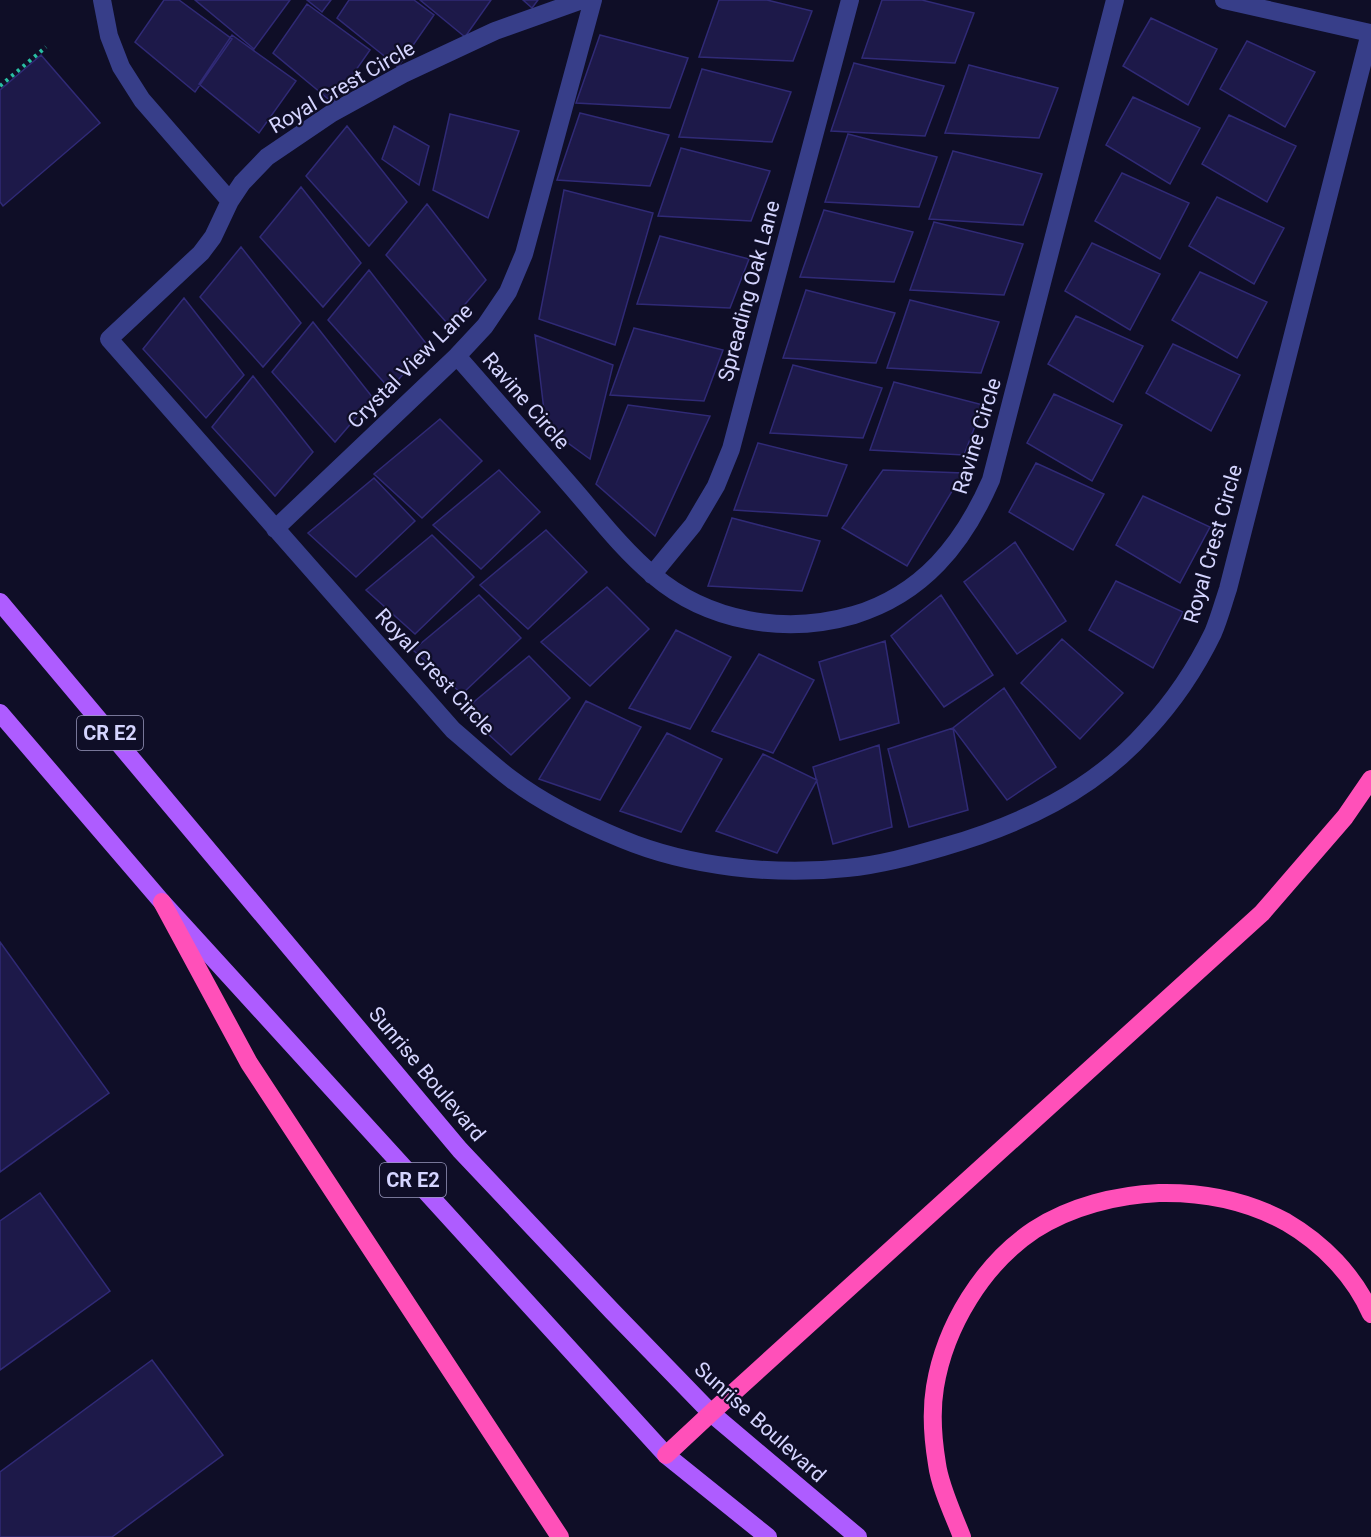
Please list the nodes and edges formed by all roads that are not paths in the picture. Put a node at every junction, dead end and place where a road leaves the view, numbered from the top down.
1 (102, 0) edge
2 (582, 0) edge
3 (593, 0) edge
4 (850, 0) edge
5 (1114, 0) edge
6 (1224, 0) edge
7 (230, 201) junction
8 (457, 356) junction
9 (275, 528) junction
10 (652, 575) junction
11 (0, 602) edge
12 (0, 713) edge
13 (1371, 779) edge
14 (162, 902) junction
15 (1371, 1314) edge
16 (711, 1413) junction
17 (666, 1455) junction
18 (560, 1537) edge
19 (768, 1537) edge
20 (858, 1537) edge
21 (962, 1537) edge

1 - 7 street
2 - 7 street, Royal Crest Circle
3 - 8 street, Crystal View Lane
4 - 10 street, Spreading Oak Lane
5 - 10 street, Ravine Circle
6 - 9 street, Royal Crest Circle
7 - 9 street, Royal Crest Circle
8 - 9 street, Crystal View Lane
8 - 10 street, Ravine Circle
11 - 16 main road, Sunrise Boulevard / CR E2
12 - 14 main road, CR E2
13 - 16 highway
14 - 17 main road, CR E2
14 - 18 highway
15 - 21 highway
16 - 17 highway
16 - 20 main road, Sunrise Boulevard / CR E2
17 - 19 main road, CR E2

